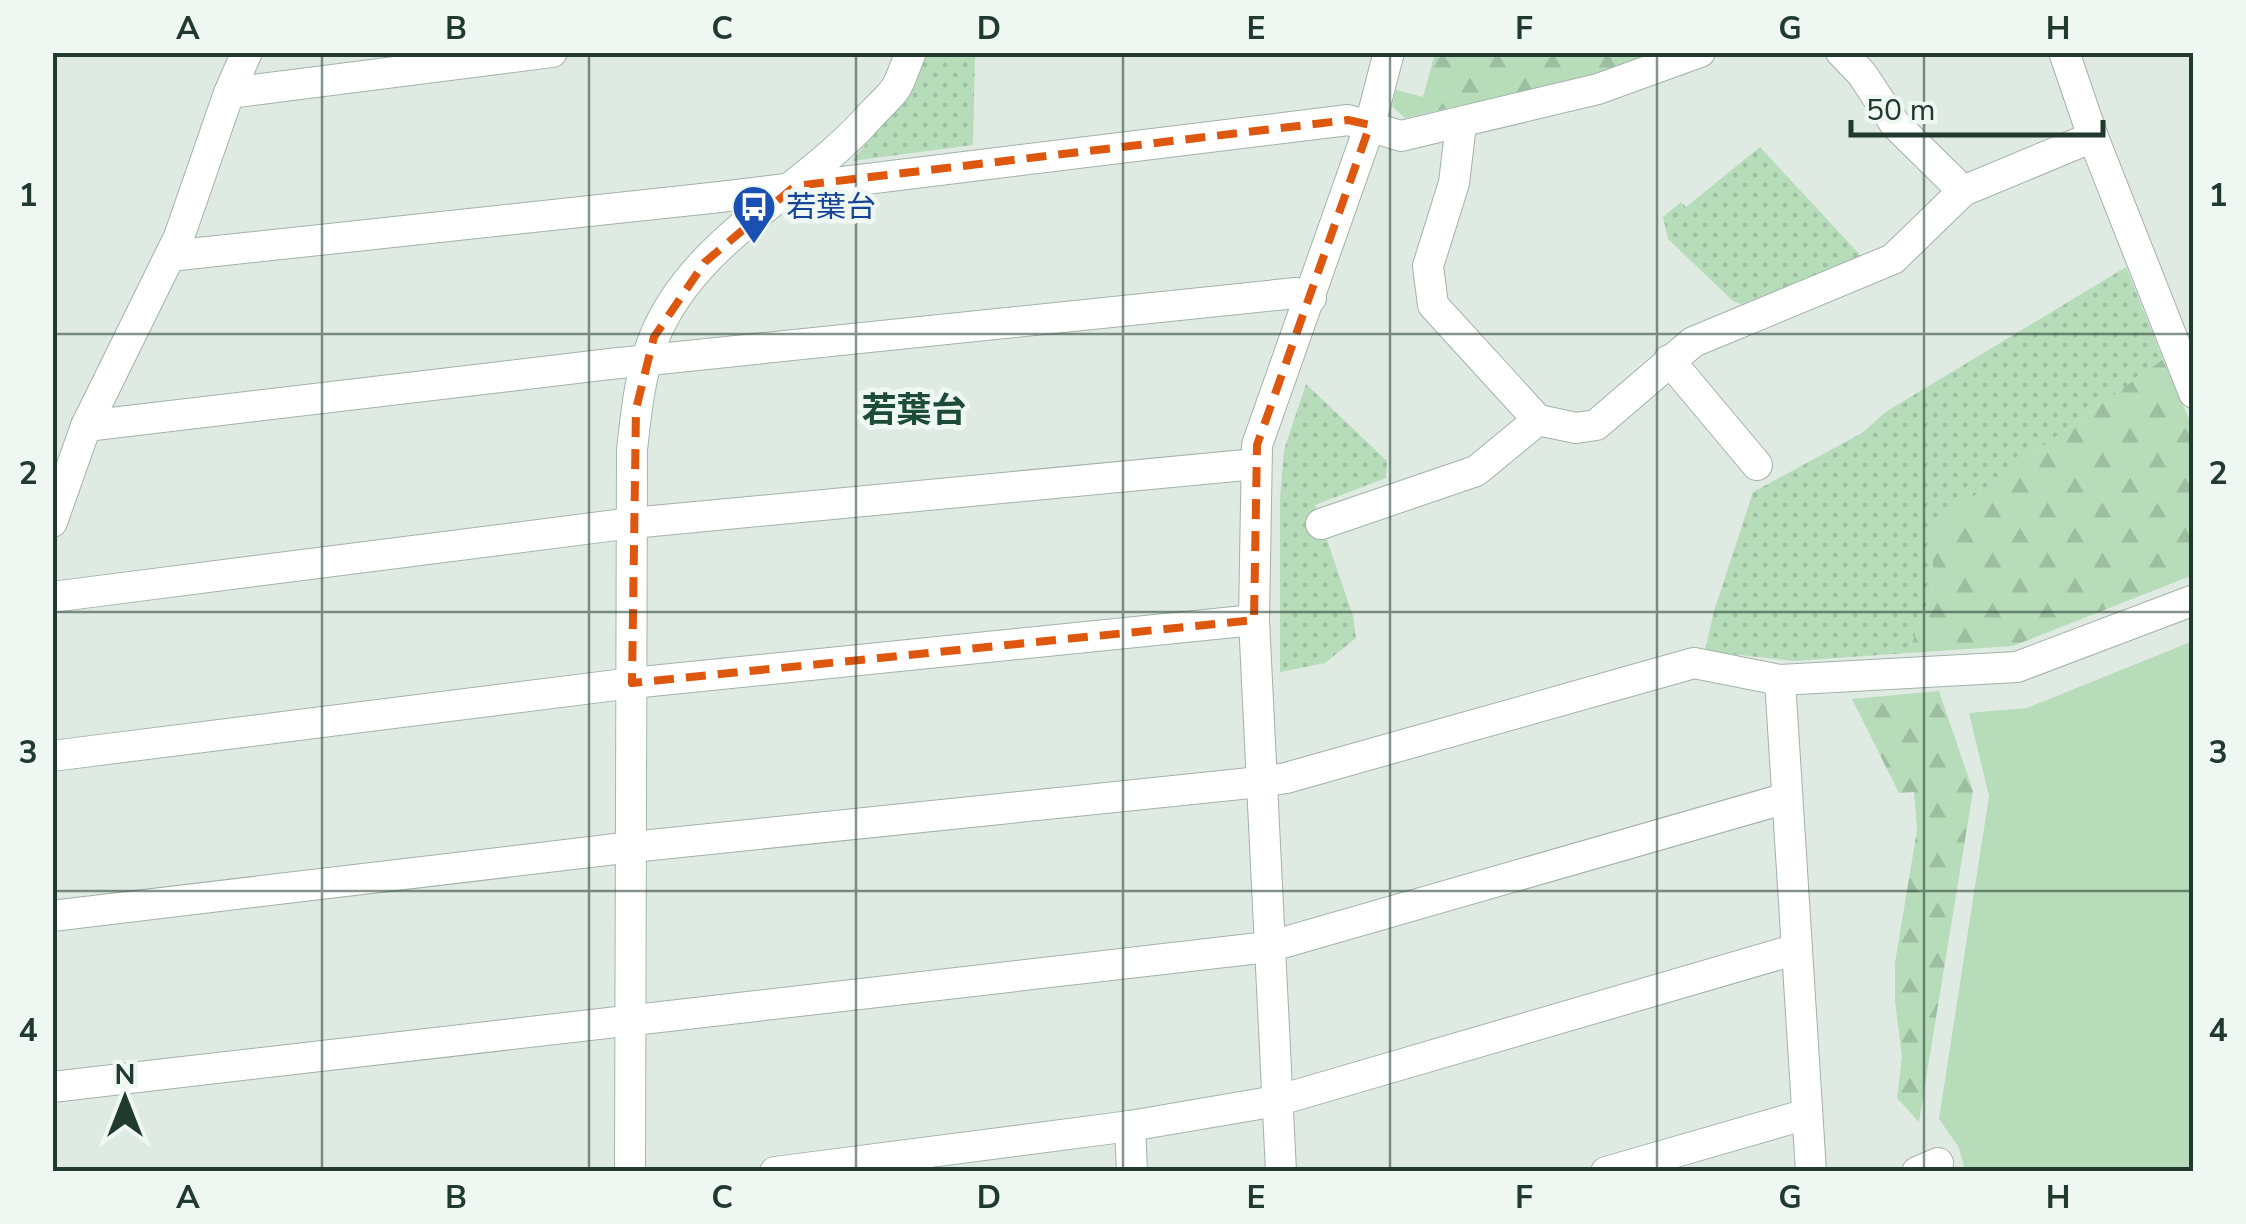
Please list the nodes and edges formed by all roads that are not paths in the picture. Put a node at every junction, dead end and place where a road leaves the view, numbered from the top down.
1 (247, 52) edge
2 (552, 52) edge
3 (911, 52) edge
4 (1389, 52) edge
5 (1700, 52) edge
6 (1841, 52) edge
7 (2064, 52) edge
8 (228, 92) junction
9 (1461, 124) junction
10 (1370, 125) junction
11 (2093, 137) junction
12 (795, 186) junction
13 (1963, 190) junction
14 (170, 256) junction
15 (1311, 298) junction
16 (648, 360) junction
17 (1669, 360) junction
18 (2194, 394) edge
19 (1538, 420) junction
20 (86, 426) junction
21 (1256, 464) junction
22 (1757, 464) dead end
23 (52, 522) edge
24 (632, 523) junction
25 (1321, 524) dead end
26 (52, 597) edge
27 (2194, 600) edge
28 (1254, 620) junction
29 (1780, 680) junction
30 (632, 683) junction
31 (52, 756) edge
32 (1260, 782) junction
33 (1787, 798) junction
34 (632, 846) junction
35 (52, 916) edge
36 (1268, 948) junction
37 (1797, 948) junction
38 (630, 1023) junction
39 (52, 1087) edge
40 (1276, 1101) junction
41 (1807, 1114) junction
42 (1130, 1126) junction
43 (630, 1172) edge
44 (775, 1172) edge
45 (1132, 1172) edge
46 (1281, 1172) edge
47 (1606, 1172) edge
48 (1811, 1172) edge

1 - 8 street
2 - 8 street
3 - 12 street
4 - 10 street
5 - 9 street
6 - 13 street
7 - 11 street
8 - 14 street
9 - 10 street
9 - 19 street
10 - 12 street
10 - 15 street
11 - 13 street
11 - 18 street
12 - 14 street
12 - 16 street
13 - 17 street
14 - 20 street
15 - 16 street
15 - 21 street
16 - 20 street
16 - 24 street
17 - 19 street
17 - 22 street
19 - 25 street
20 - 23 street
21 - 24 street
21 - 28 street
24 - 26 street
24 - 30 street
27 - 29 street
28 - 30 street
28 - 32 street
29 - 32 street
29 - 33 street
30 - 31 street
30 - 34 street
32 - 34 street
32 - 36 street
33 - 36 street
33 - 37 street
34 - 35 street
34 - 38 street
36 - 38 street
36 - 40 street
37 - 40 street
37 - 41 street
38 - 39 street
38 - 43 street
40 - 42 street
40 - 46 street
41 - 47 street
41 - 48 street
42 - 44 street
42 - 45 street

